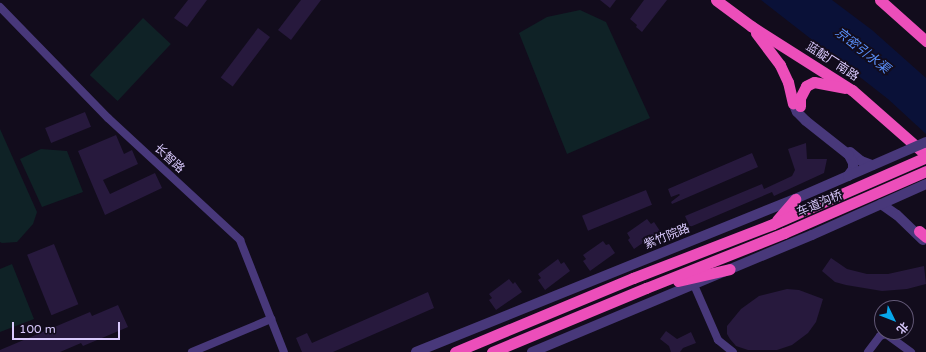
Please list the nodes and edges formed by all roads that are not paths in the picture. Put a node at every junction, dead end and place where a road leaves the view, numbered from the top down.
1 (716, 0) edge
2 (880, 0) edge
3 (0, 7) edge
4 (750, 26) junction
5 (926, 41) edge
6 (852, 90) junction
7 (797, 105) junction
8 (830, 138) junction
9 (926, 142) edge
10 (926, 156) edge
11 (872, 165) junction
12 (926, 171) edge
13 (848, 176) junction
14 (926, 184) edge
15 (896, 198) junction
16 (795, 200) junction
17 (881, 204) junction
18 (773, 224) junction
19 (921, 234) edge
20 (926, 242) edge
21 (730, 270) junction
22 (694, 285) junction
23 (646, 288) junction
24 (271, 319) junction
25 (192, 352) edge
26 (284, 352) edge
27 (416, 352) edge
28 (455, 352) edge
29 (492, 352) edge
30 (532, 352) edge
31 (733, 352) edge
32 (868, 352) edge
33 (911, 352) edge

1 - 4 highway, 蓝靛厂南路
2 - 5 highway
3 - 24 street, 长智路
4 - 6 highway, 蓝靛厂南路
4 - 7 highway
6 - 7 highway
6 - 10 highway, 蓝靛厂南路
7 - 8 street
8 - 11 street
8 - 13 street
9 - 11 street, 紫竹院路, bridge
10 - 18 highway, 车道沟桥
11 - 13 street, 紫竹院路, bridge
12 - 23 highway, 车道沟桥
13 - 16 street, 紫竹院路
14 - 15 street
15 - 17 street
15 - 19 street
16 - 18 highway
16 - 27 street, 紫竹院路
17 - 19 street
17 - 21 street
18 - 28 highway
19 - 20 street
21 - 22 street
21 - 23 highway
22 - 30 street
22 - 31 street
23 - 29 highway
24 - 25 street
24 - 26 street, 长智路
32 - 33 street

